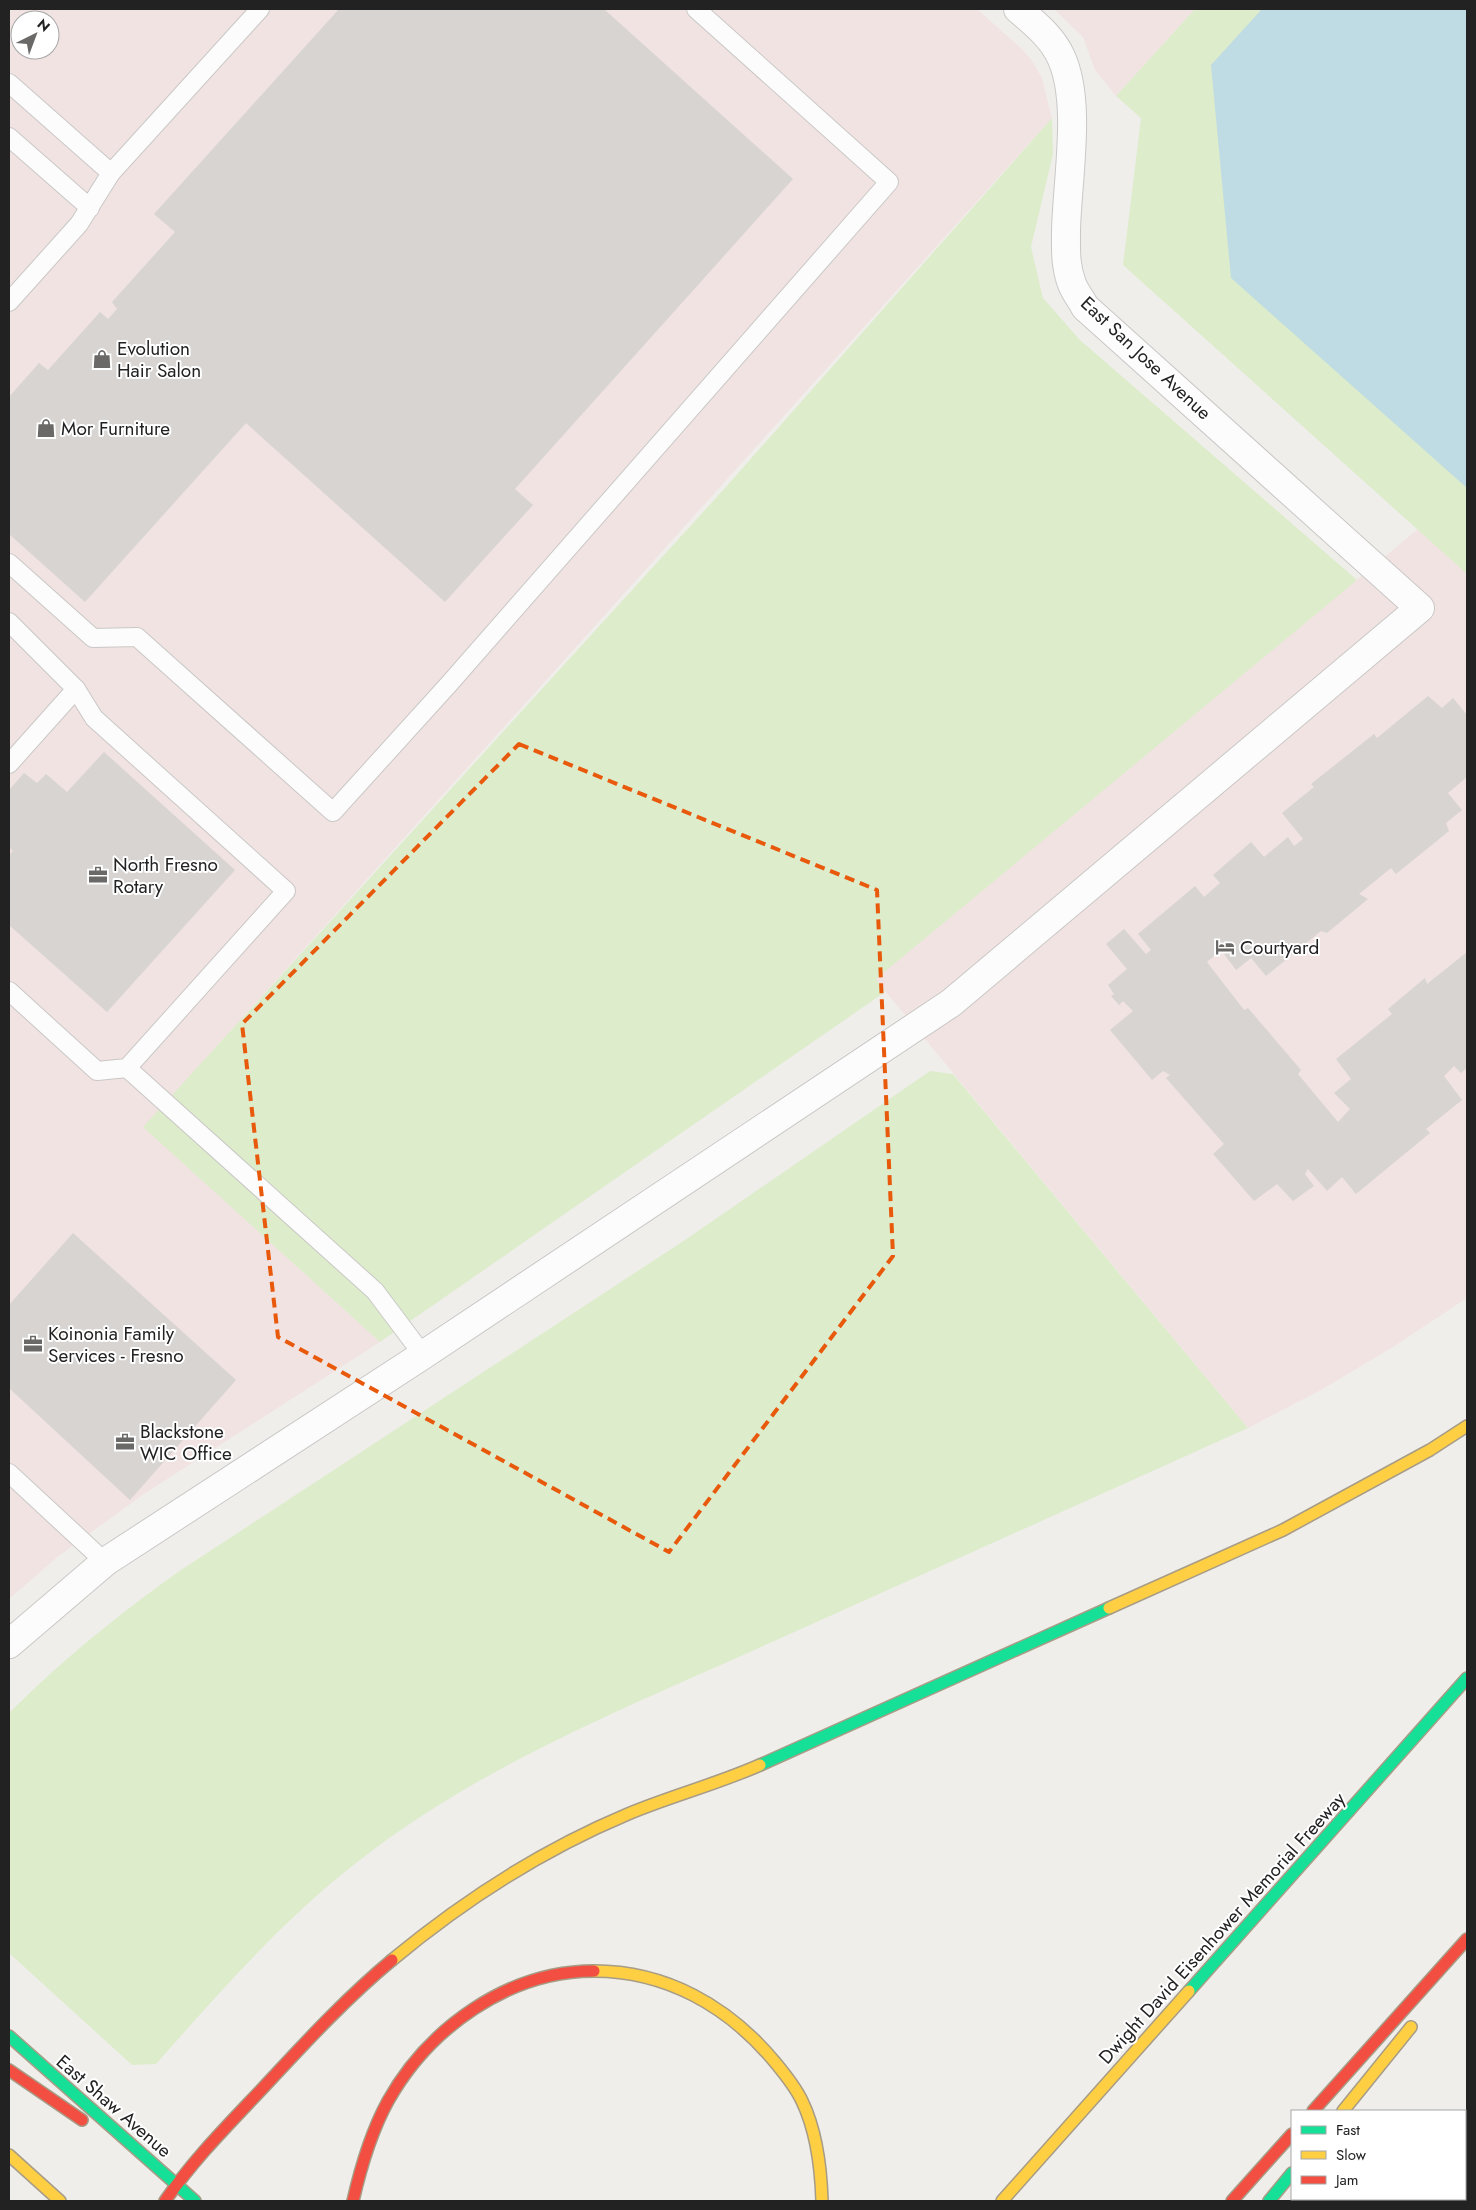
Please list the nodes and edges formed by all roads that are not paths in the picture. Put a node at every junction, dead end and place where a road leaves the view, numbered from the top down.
1 (260, 9) edge
2 (696, 9) edge
3 (1018, 9) edge
4 (9, 83) edge
5 (9, 136) edge
6 (111, 173) junction
7 (90, 208) junction
8 (9, 302) edge
9 (9, 562) edge
10 (9, 622) edge
11 (76, 689) junction
12 (9, 764) edge
13 (9, 992) edge
14 (127, 1068) junction
15 (423, 1355) junction
16 (1467, 1426) edge
17 (9, 1473) edge
18 (105, 1562) junction
19 (9, 1644) edge
20 (1467, 1678) edge
21 (1467, 1939) edge
22 (1418, 2020) dead end
23 (9, 2036) edge
24 (9, 2070) edge
25 (1313, 2110) edge
26 (1344, 2110) edge
27 (1291, 2135) edge
28 (9, 2155) edge
29 (1291, 2174) edge
30 (176, 2184) junction
31 (60, 2201) edge
32 (165, 2201) edge
33 (195, 2201) edge
34 (352, 2201) edge
35 (822, 2201) edge
36 (1002, 2201) edge
37 (1232, 2201) edge
38 (1269, 2201) edge

1 - 6 lane
2 - 9 lane
3 - 15 street, East San Jose Avenue
4 - 6 lane
5 - 7 lane
6 - 7 lane
7 - 8 lane
10 - 11 lane
11 - 12 lane
11 - 14 lane
13 - 14 lane
14 - 15 lane
15 - 18 street
16 - 30 main road
17 - 18 lane
18 - 19 street
20 - 36 main road, Dwight David Eisenhower Memorial Freeway
21 - 25 main road
22 - 26 main road
23 - 30 main road, East Shaw Avenue
24 - 30 main road
27 - 37 main road
28 - 31 main road
29 - 38 main road
30 - 32 main road
30 - 33 main road, East Shaw Avenue
34 - 35 main road

